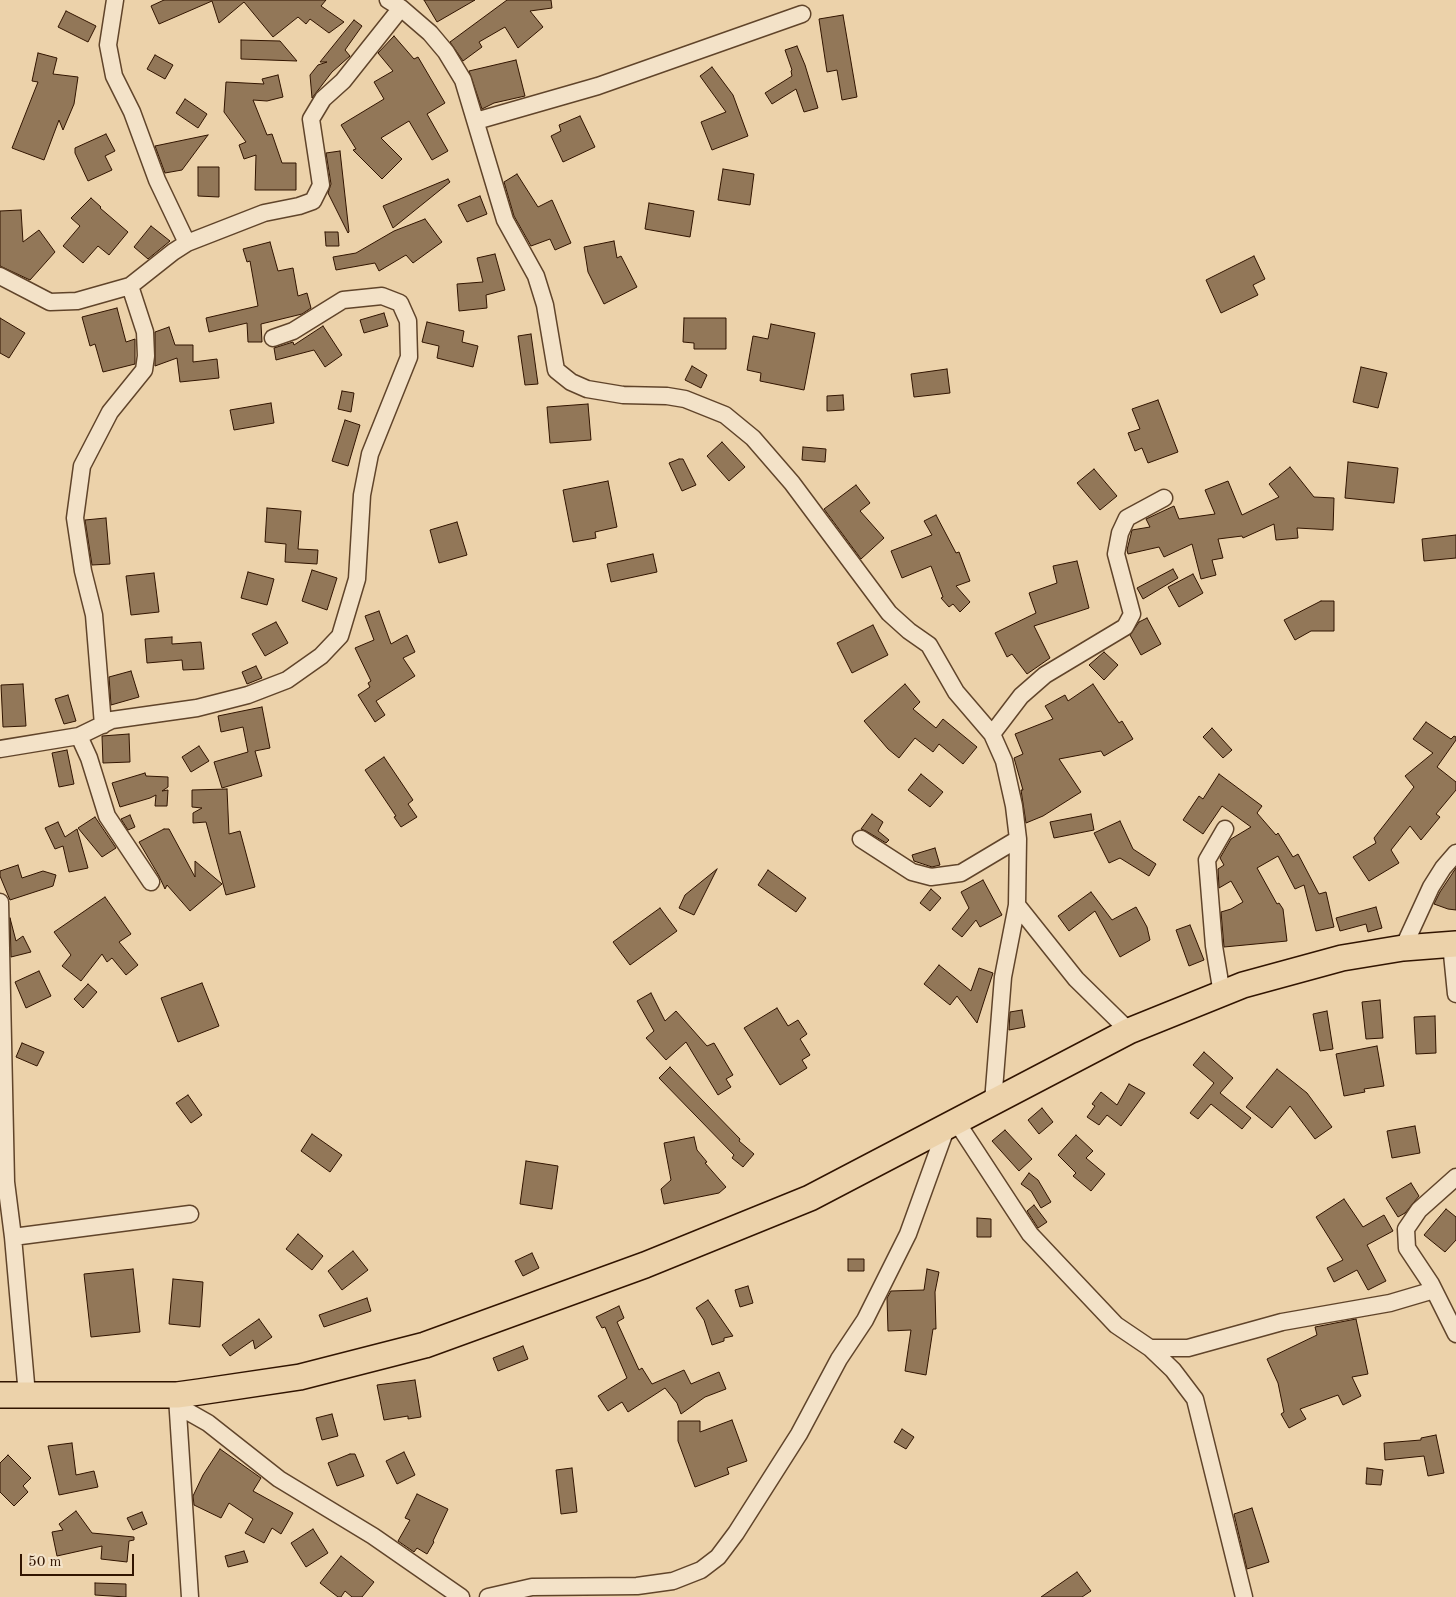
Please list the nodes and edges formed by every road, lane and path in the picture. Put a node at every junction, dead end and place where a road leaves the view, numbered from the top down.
1 (116, 0) edge
2 (395, 4) edge
3 (802, 14) dead end
4 (476, 121) junction
5 (187, 243) junction
6 (0, 276) edge
7 (130, 286) junction
8 (272, 338) dead end
9 (1164, 498) dead end
10 (103, 725) junction
11 (992, 734) junction
12 (79, 736) junction
13 (0, 749) edge
14 (1225, 829) dead end
15 (861, 839) dead end
16 (1018, 839) junction
17 (1456, 853) edge
18 (151, 882) dead end
19 (0, 902) edge
20 (1017, 904) junction
21 (1454, 944) edge
22 (1404, 948) junction
23 (1222, 994) junction
24 (1456, 994) edge
25 (1129, 1030) junction
26 (993, 1102) junction
27 (951, 1124) junction
28 (3, 1126) edge
29 (1456, 1177) edge
30 (190, 1214) dead end
31 (13, 1237) junction
32 (1434, 1290) junction
33 (1456, 1334) edge
34 (1150, 1348) junction
35 (0, 1395) edge
36 (27, 1396) junction
37 (177, 1400) junction
38 (190, 1597) edge
39 (461, 1597) edge
40 (488, 1597) edge
41 (1244, 1597) edge

1 - 5 street
2 - 4 street
2 - 5 street
3 - 4 street
4 - 11 street
5 - 7 street
6 - 7 street
7 - 10 street
8 - 10 street
9 - 11 street
10 - 12 street
11 - 16 street
12 - 13 street
12 - 18 street
14 - 23 street
15 - 16 street
16 - 20 street
17 - 22 street
19 - 28 street
20 - 25 street
20 - 26 street
21 - 22 main road
21 - 24 street
22 - 23 main road
23 - 25 main road
25 - 26 main road
26 - 27 main road
27 - 34 street
27 - 37 main road
27 - 40 street
28 - 31 street
29 - 32 street
30 - 31 street
31 - 36 street
32 - 33 street
32 - 34 street
34 - 41 street
35 - 36 main road
36 - 37 main road
37 - 38 street
37 - 39 street

